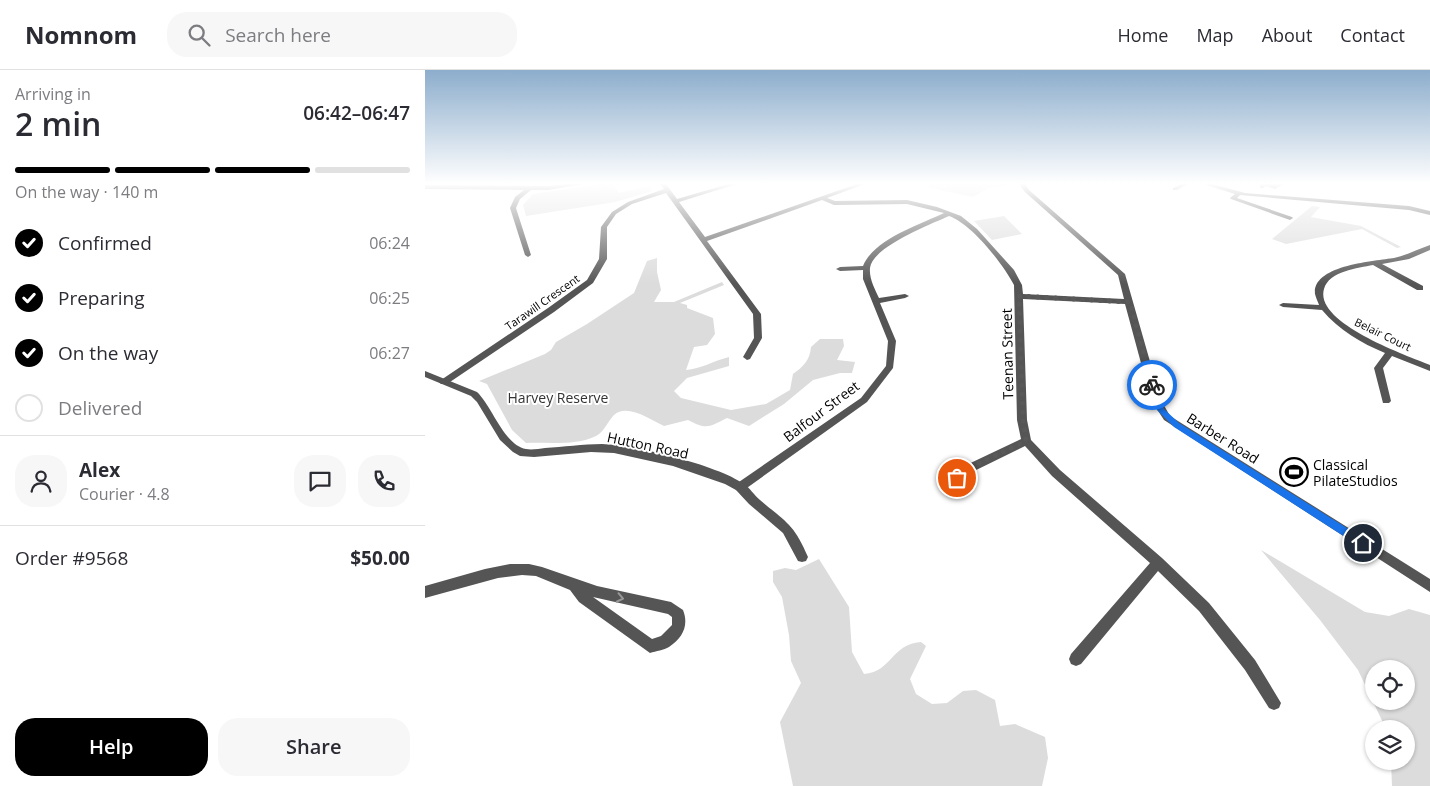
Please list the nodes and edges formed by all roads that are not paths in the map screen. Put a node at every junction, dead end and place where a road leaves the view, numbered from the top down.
1 (516, 217) edge
2 (611, 217) edge
3 (688, 217) edge
4 (766, 217) edge
5 (941, 217) edge
6 (958, 217) edge
7 (1057, 217) edge
8 (703, 240) junction
9 (1430, 247) edge
10 (528, 255) dead end
11 (1376, 264) junction
12 (866, 268) junction
13 (840, 269) dead end
14 (1420, 288) dead end
15 (905, 296) dead end
16 (1019, 296) junction
17 (877, 301) junction
18 (1130, 302) junction
19 (1283, 305) dead end
20 (1324, 308) junction
21 (1390, 352) junction
22 (747, 357) dead end
23 (1430, 368) edge
24 (425, 374) edge
25 (444, 382) junction
26 (1386, 401) dead end
27 (1026, 441) junction
28 (957, 478) dead end
29 (740, 487) junction
30 (802, 557) dead end
31 (1159, 562) junction
32 (573, 584) junction
33 (1430, 586) edge
34 (425, 592) edge
35 (1076, 659) dead end
36 (1274, 703) dead end

1 - 10 street
2 - 25 street, Tarawill Crescent
3 - 8 street
4 - 8 street
5 - 12 street
6 - 16 street, Teenan Street
7 - 18 street, Barber Road
8 - 22 street
9 - 11 street
11 - 14 street
11 - 20 street
12 - 13 street
12 - 17 street, Balfour Street
15 - 17 street
16 - 18 street
16 - 27 street, Teenan Street
17 - 29 street, Balfour Street
18 - 33 street, Barber Road
19 - 20 street
20 - 21 street, Belair Court
21 - 23 street, Belair Court
21 - 26 street
24 - 25 street, Hutton Road
25 - 29 street, Hutton Road
27 - 28 street
27 - 31 street
29 - 30 street, Hutton Road
31 - 35 street
31 - 36 street
32 -> 32 street
32 - 34 street

